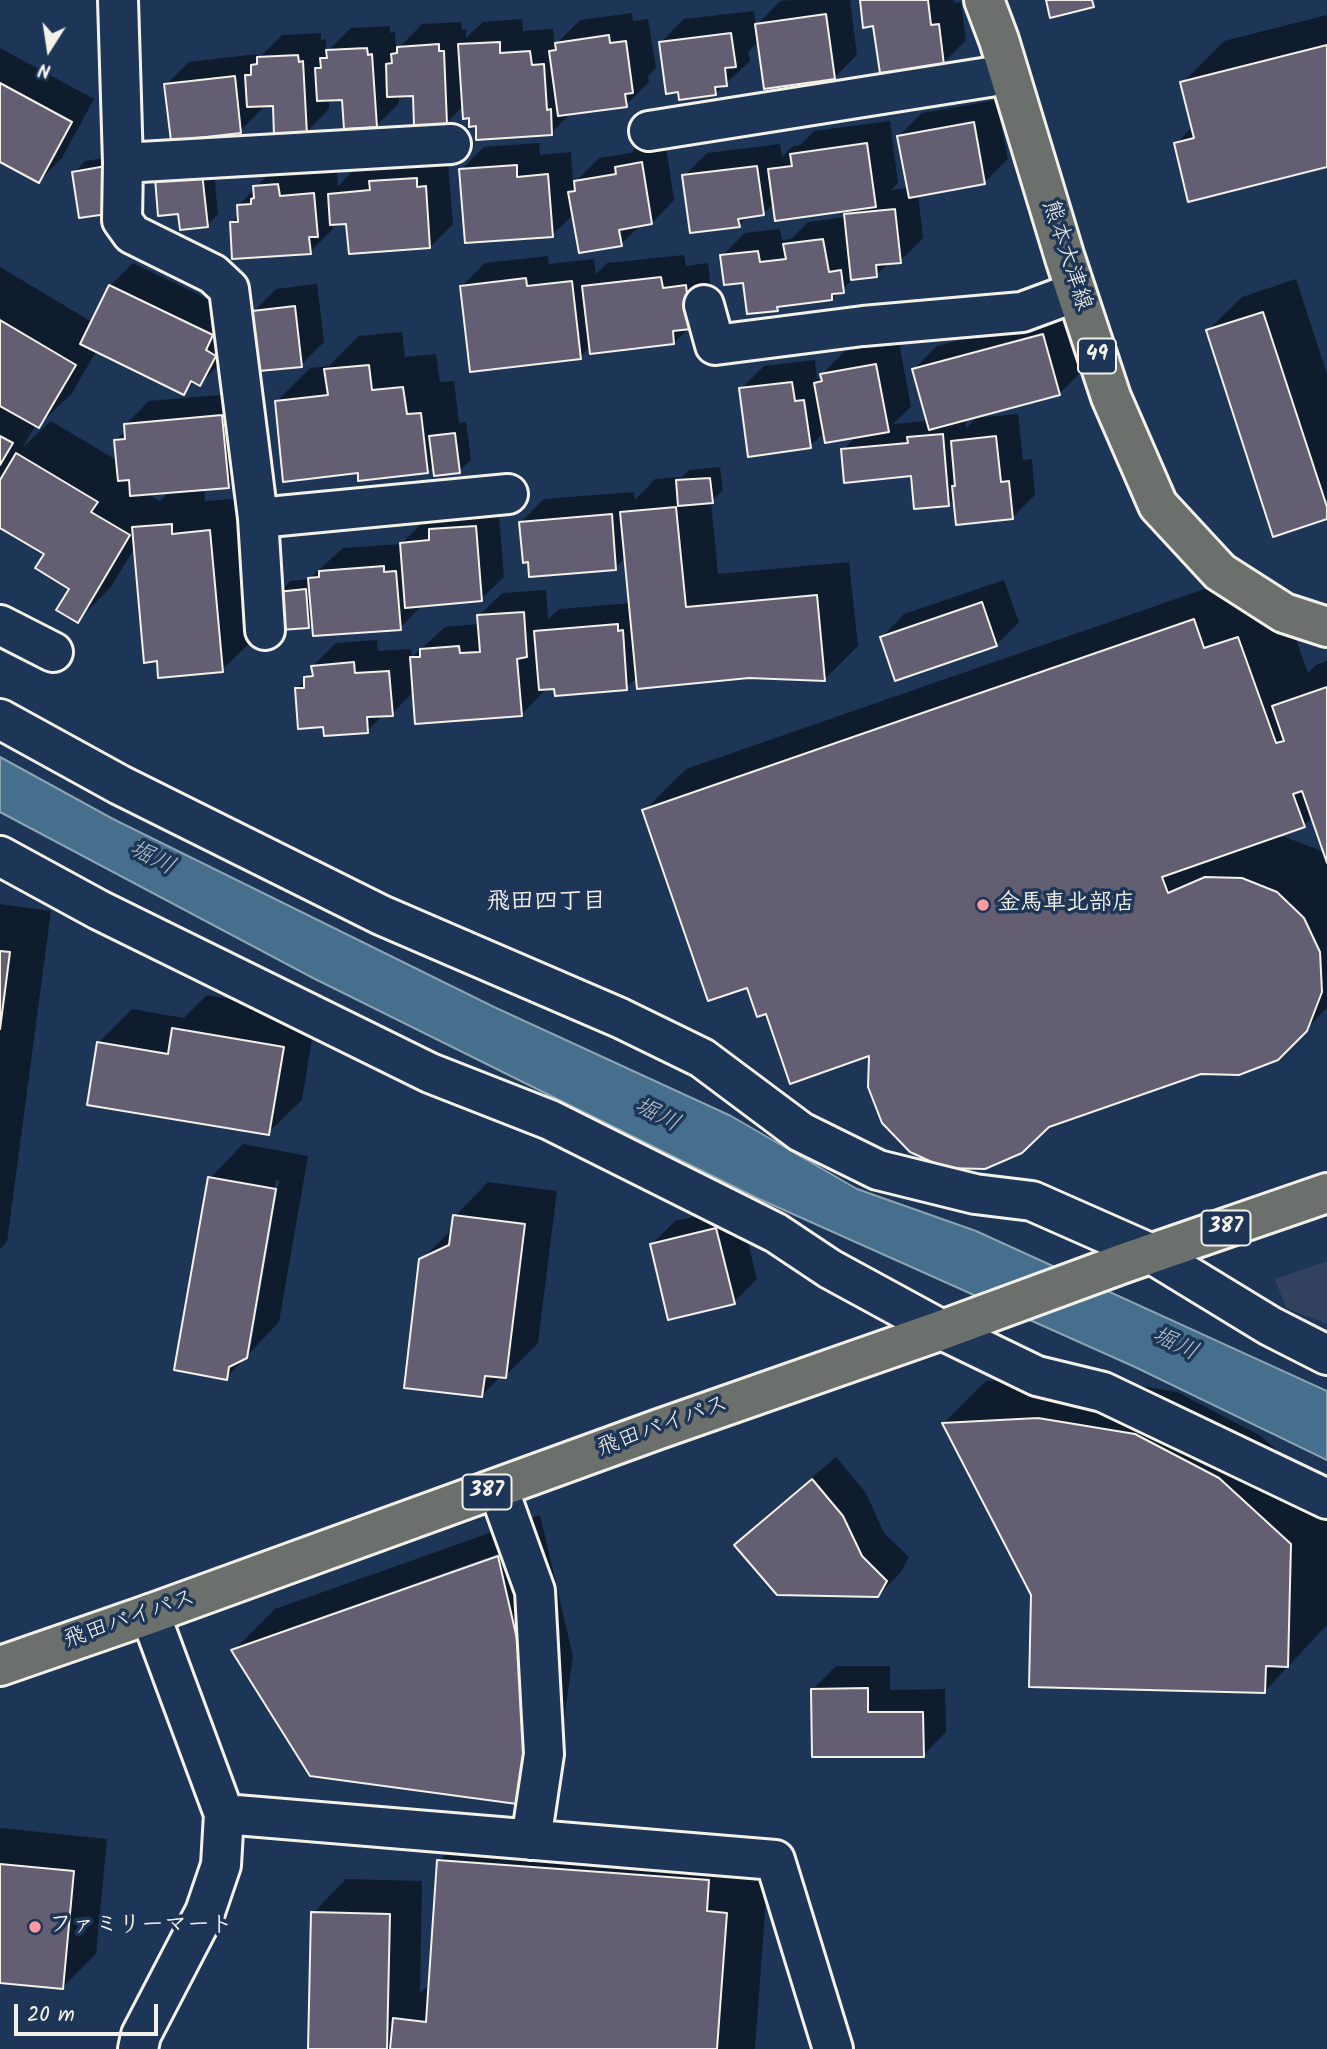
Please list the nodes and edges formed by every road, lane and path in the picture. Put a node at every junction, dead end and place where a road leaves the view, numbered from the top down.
1 (118, 0) edge
2 (984, 0) edge
3 (1008, 74) junction
4 (649, 131) dead end
5 (451, 144) dead end
6 (123, 163) junction
7 (1076, 292) junction
8 (704, 305) dead end
9 (508, 494) dead end
10 (258, 518) junction
11 (0, 625) edge
12 (1327, 627) edge
13 (265, 630) dead end
14 (53, 652) dead end
15 (0, 719) edge
16 (0, 856) edge
17 (1327, 1193) edge
18 (1138, 1258) junction
19 (958, 1324) junction
20 (1327, 1355) edge
21 (498, 1488) junction
22 (1327, 1499) edge
23 (150, 1614) junction
24 (0, 1666) edge
25 (224, 1814) junction
26 (531, 1840) junction
27 (830, 2048) edge
28 (138, 2049) edge

1 - 6 street
2 - 3 main road, 熊本大津線 / 49
3 - 4 street
3 - 7 main road, 熊本大津線 / 49
5 - 6 street
6 - 10 street
7 - 8 street
7 - 12 main road, 熊本大津線 / 49
9 - 10 street
10 - 13 street
11 - 14 street
15 - 18 street
16 - 19 street
17 - 18 main road, 飛田バイパス / 387
18 - 19 main road, 飛田バイパス / 387
18 - 20 street
19 - 21 main road, 飛田バイパス / 387
19 - 22 street
21 - 23 main road, 飛田バイパス / 387
21 - 26 street
23 - 24 main road, 飛田バイパス / 387
23 - 25 street
25 - 26 street
25 - 28 street
26 - 27 street

